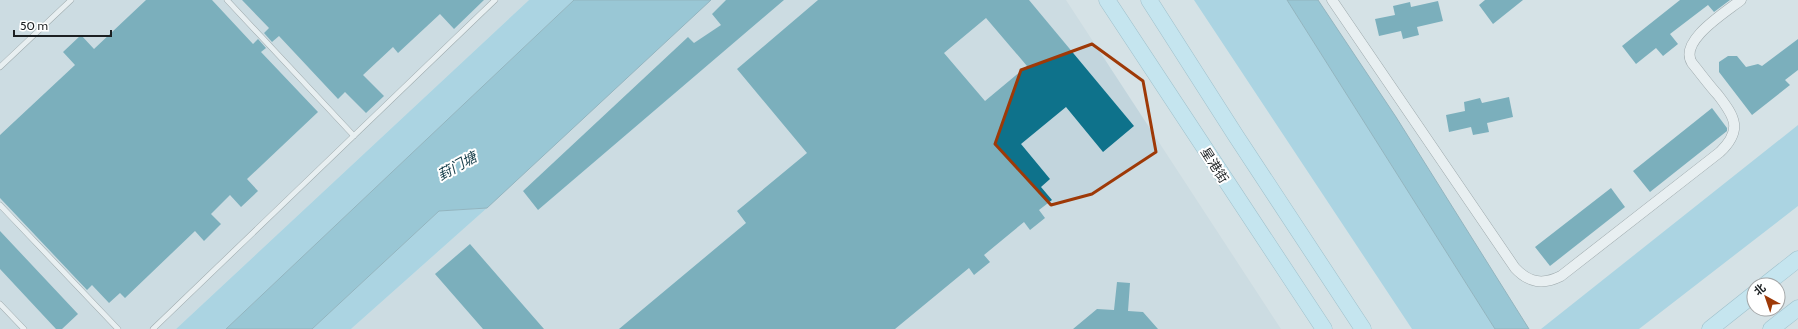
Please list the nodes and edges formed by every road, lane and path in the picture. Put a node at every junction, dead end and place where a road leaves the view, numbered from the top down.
1 (71, 0) edge
2 (227, 0) edge
3 (495, 0) edge
4 (1107, 0) edge
5 (1149, 0) edge
6 (1332, 0) edge
7 (1741, 0) edge
8 (0, 67) edge
9 (354, 136) junction
10 (0, 205) edge
11 (1798, 259) edge
12 (1775, 277) edge
13 (1746, 300) edge
14 (0, 304) edge
15 (1798, 308) edge
16 (24, 329) edge
17 (118, 329) edge
18 (153, 329) edge
19 (1324, 329) edge
20 (1363, 329) edge
21 (1710, 329) edge
22 (1771, 329) edge

1 - 8 lane
2 - 9 lane
3 - 9 lane
4 - 19 main road, 星港街
5 - 20 main road
6 - 7 street
9 - 18 lane
10 - 17 lane
11 - 12 main road
13 - 21 main road
14 - 16 lane
15 - 22 main road

